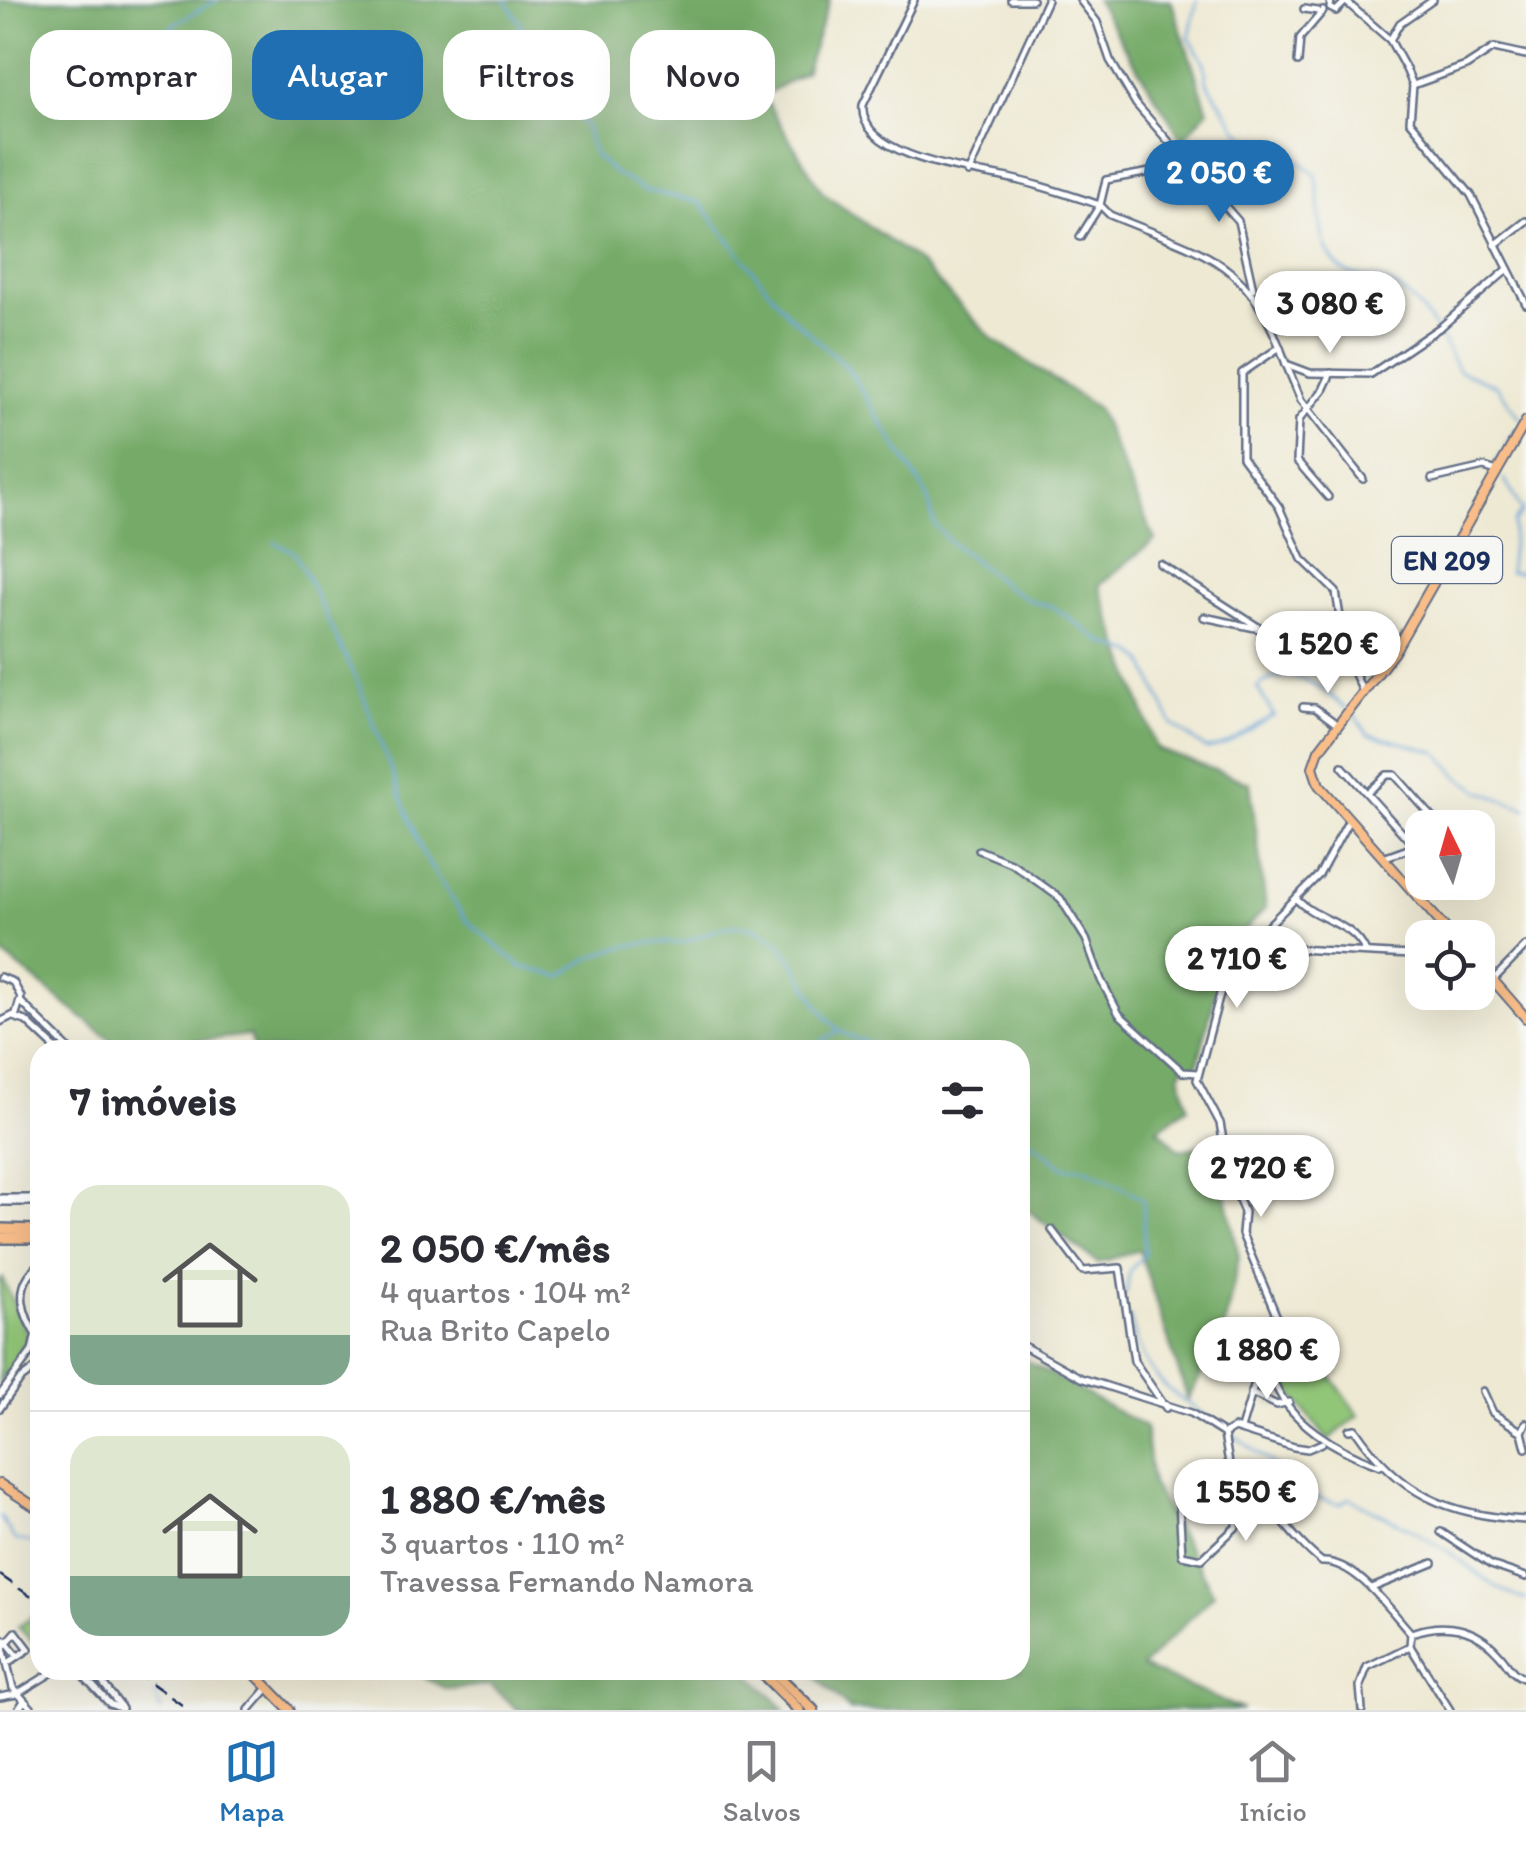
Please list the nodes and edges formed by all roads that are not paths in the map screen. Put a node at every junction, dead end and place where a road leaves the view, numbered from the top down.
1 (914, 0) edge
2 (1011, 0) edge
3 (1032, 0) edge
4 (1047, 0) edge
5 (1080, 0) edge
6 (1331, 0) edge
7 (1432, 0) edge
8 (1344, 1) edge
9 (1331, 10) junction
10 (1323, 11) junction
11 (1310, 24) junction
12 (1390, 40) junction
13 (1526, 55) edge
14 (1298, 62) dead end
15 (1413, 84) junction
16 (1182, 158) junction
17 (968, 173) junction
18 (1100, 205) junction
19 (1526, 221) edge
20 (1080, 237) dead end
21 (1496, 245) junction
22 (1508, 269) junction
23 (1253, 292) junction
24 (1526, 304) edge
25 (1280, 347) junction
26 (1286, 364) junction
27 (1331, 373) junction
28 (1308, 408) junction
29 (1525, 423) edge
30 (1497, 472) junction
31 (1363, 479) dead end
32 (1432, 479) dead end
33 (1328, 497) dead end
34 (1160, 564) dead end
35 (1204, 617) dead end
36 (1263, 630) junction
37 (1346, 654) junction
38 (1363, 692) junction
39 (1304, 707) dead end
40 (1338, 725) junction
41 (1342, 766) dead end
42 (1367, 792) junction
43 (1426, 810) edge
44 (1349, 820) junction
45 (1405, 831) edge
46 (979, 850) dead end
47 (1405, 850) edge
48 (1386, 861) junction
49 (1296, 899) junction
50 (1439, 920) edge
51 (1263, 938) junction
52 (1526, 946) edge
53 (1366, 952) junction
54 (1405, 955) edge
55 (0, 977) edge
56 (1495, 978) edge
57 (1495, 982) edge
58 (21, 1002) junction
59 (13, 1017) junction
60 (1526, 1018) edge
61 (0, 1022) edge
62 (46, 1040) edge
63 (60, 1040) edge
64 (1198, 1074) junction
65 (0, 1200) edge
66 (30, 1200) edge
67 (0, 1229) edge
68 (30, 1230) edge
69 (1052, 1230) dead end
70 (0, 1238) edge
71 (30, 1238) edge
72 (30, 1272) edge
73 (30, 1322) edge
74 (1030, 1349) edge
75 (30, 1354) edge
76 (1272, 1358) junction
77 (30, 1372) edge
78 (1483, 1391) dead end
79 (1252, 1393) junction
80 (0, 1395) edge
81 (1289, 1402) junction
82 (0, 1408) edge
83 (1166, 1408) junction
84 (1526, 1423) edge
85 (1241, 1430) junction
86 (1349, 1430) dead end
87 (1522, 1432) junction
88 (1224, 1434) junction
89 (1324, 1442) junction
90 (1526, 1448) edge
91 (1380, 1466) junction
92 (1233, 1471) junction
93 (1219, 1481) junction
94 (0, 1484) edge
95 (30, 1504) edge
96 (1526, 1520) edge
97 (1442, 1532) dead end
98 (1433, 1562) dead end
99 (1526, 1577) edge
100 (1372, 1588) junction
101 (1411, 1633) junction
102 (3, 1643) edge
103 (1410, 1646) junction
104 (18, 1656) junction
105 (8, 1662) junction
106 (40, 1680) edge
107 (87, 1680) edge
108 (100, 1680) edge
109 (260, 1680) edge
110 (769, 1680) edge
111 (782, 1680) edge
112 (1525, 1681) edge
113 (268, 1688) junction
114 (18, 1694) junction
115 (0, 1697) edge
116 (24, 1701) junction
117 (122, 1709) edge
118 (18, 1710) edge
119 (33, 1710) edge
120 (249, 1710) edge
121 (290, 1710) edge
122 (799, 1710) edge
123 (813, 1710) edge
124 (1362, 1710) edge
125 (1450, 1710) edge

1 - 17 street
2 - 3 street
4 - 17 street
5 - 16 street
6 - 9 street
7 - 12 street
8 - 9 street
8 - 12 street
9 - 10 street
10 - 11 street
10 - 11 street
11 - 14 street
12 - 15 street
13 - 15 street
15 - 21 street
16 - 18 street
16 - 23 street
17 - 18 street
18 - 20 street
18 - 23 street
19 - 21 street
21 - 22 street
22 - 24 street
22 - 27 street
23 - 25 street
25 - 26 street
25 - 37 street
26 - 27 street
26 - 28 street
27 - 28 street
28 - 31 street
28 - 33 street
29 - 30 main road, EN 209
30 - 32 street
30 - 38 main road, EN 209
34 - 36 street
35 - 36 street
36 - 37 street
37 - 38 street
38 - 40 main road, EN 209
39 - 40 street
40 - 44 main road, EN 209
41 - 42 street
42 - 43 street
42 - 45 street
44 - 48 main road, EN 209
44 - 49 street
46 - 64 street
47 - 48 street
48 - 50 main road, EN 209
49 - 51 street
49 - 53 street
51 - 53 street
51 - 64 street
52 - 56 street
53 - 54 street
55 - 58 street
57 - 60 main road
58 - 59 street
58 - 63 street
59 - 61 street
59 - 62 street
64 - 76 street
65 - 66 street
67 - 68 highway
69 - 83 street
70 - 71 highway
72 - 73 street
74 - 83 street
75 - 80 street
76 - 79 street
76 - 81 street
77 - 82 street
78 - 87 street
79 - 81 street
79 - 85 street
81 - 89 street
83 - 88 street
84 - 87 street
85 - 88 street
85 - 89 street
86 - 91 street
87 - 90 street
88 - 92 street
89 - 91 street
91 - 96 street
92 - 93 street
92 - 100 street
93 - 93 street
94 - 95 main road
97 - 99 street
98 - 100 street
100 - 101 street
101 - 103 street
101 - 112 street
102 - 104 street
102 - 104 street
102 - 105 street
103 - 124 street
103 - 125 street
104 - 105 street
105 - 114 street
106 - 114 street
107 - 117 street
108 - 117 street
109 - 113 main road
110 - 122 highway
111 - 123 highway
113 - 120 street
113 - 121 main road
114 - 115 street
114 - 116 street
116 - 118 street
116 - 119 street

